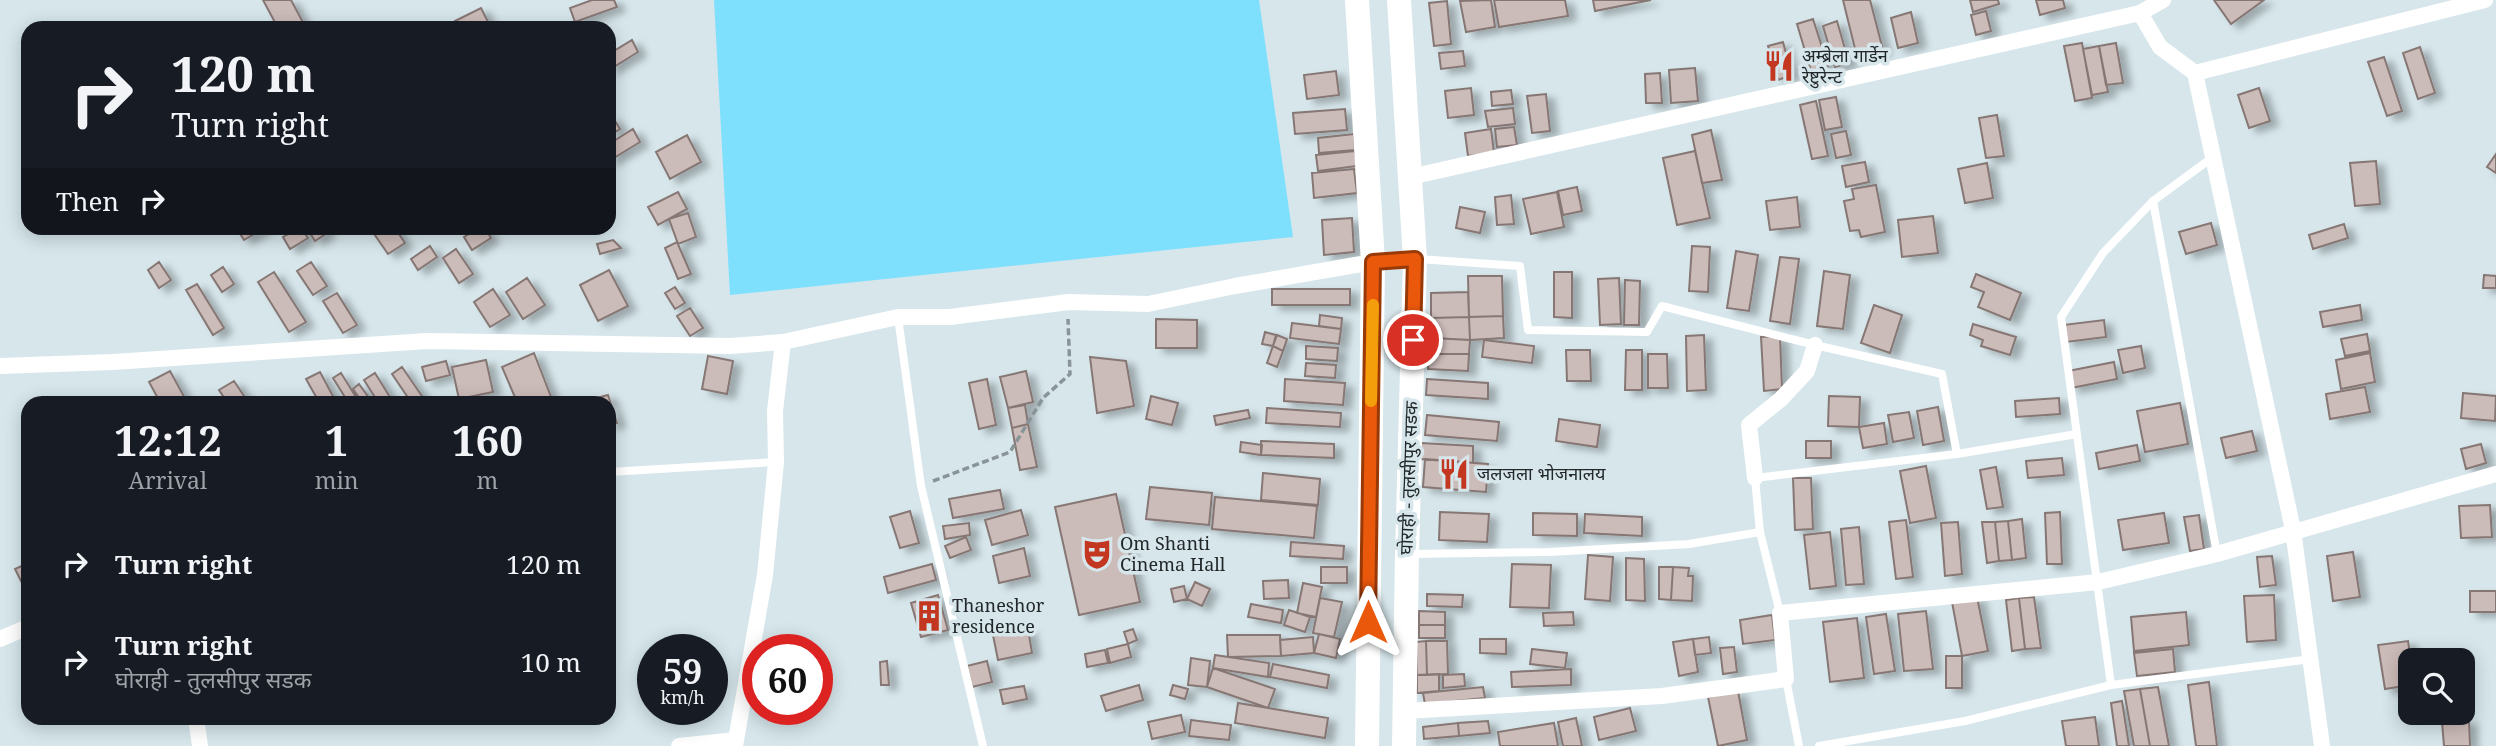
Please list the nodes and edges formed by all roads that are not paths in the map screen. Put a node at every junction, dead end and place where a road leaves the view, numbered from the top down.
1 (1357, 0) edge
2 (1399, 0) edge
3 (2162, 0) edge
4 (2484, 0) edge
5 (2140, 13) junction
6 (2195, 73) junction
7 (2213, 157) junction
8 (1410, 177) junction
9 (2153, 201) junction
10 (1415, 259) junction
11 (1373, 262) junction
12 (898, 317) junction
13 (783, 342) junction
14 (1815, 345) junction
15 (0, 366) edge
16 (2077, 434) junction
17 (1958, 454) junction
18 (776, 462) junction
19 (616, 472) edge
20 (2496, 474) edge
21 (1755, 478) junction
22 (2293, 530) junction
23 (1760, 532) junction
24 (1407, 554) junction
25 (2217, 554) junction
26 (2098, 582) junction
27 (1780, 613) junction
28 (21, 629) edge
29 (0, 639) edge
30 (2311, 659) junction
31 (1786, 679) junction
32 (2111, 685) junction
33 (1405, 711) junction
34 (197, 725) edge
35 (735, 743) edge
36 (200, 746) edge
37 (678, 746) edge
38 (983, 746) edge
39 (1367, 746) edge
40 (1405, 746) edge
41 (1799, 746) edge
42 (1819, 746) edge
43 (2322, 746) edge

1 - 11 main road
2 - 8 main road, घोराही - तुलसीपुर सडक
3 - 5 street
4 - 6 street
5 - 6 street
5 - 8 street
6 - 7 street
7 - 9 lane
7 - 22 street
8 - 10 main road, घोराही - तुलसीपुर सडक
9 - 16 lane
9 - 25 lane
10 - 11 street
10 - 14 lane
10 - 24 main road, घोराही - तुलसीपुर सडक
11 - 12 street
11 - 39 main road
12 - 13 street
12 - 38 lane
13 - 15 street
13 - 18 street
14 - 17 lane
14 - 21 street
16 - 17 lane
16 - 26 lane
17 - 21 lane
18 - 19 lane
18 - 35 street
20 - 22 street
21 - 23 lane
22 - 25 street
22 - 30 street
23 - 24 lane
23 - 27 lane
24 - 33 main road, घोराही - तुलसीपुर सडक
25 - 26 street
26 - 27 street
26 - 32 lane
27 - 31 street
28 - 29 street
30 - 32 lane
30 - 43 street
31 - 33 street
31 - 41 lane
32 - 42 lane
33 - 40 main road, घोराही - तुलसीपुर सडक
34 - 36 street
35 - 37 street

